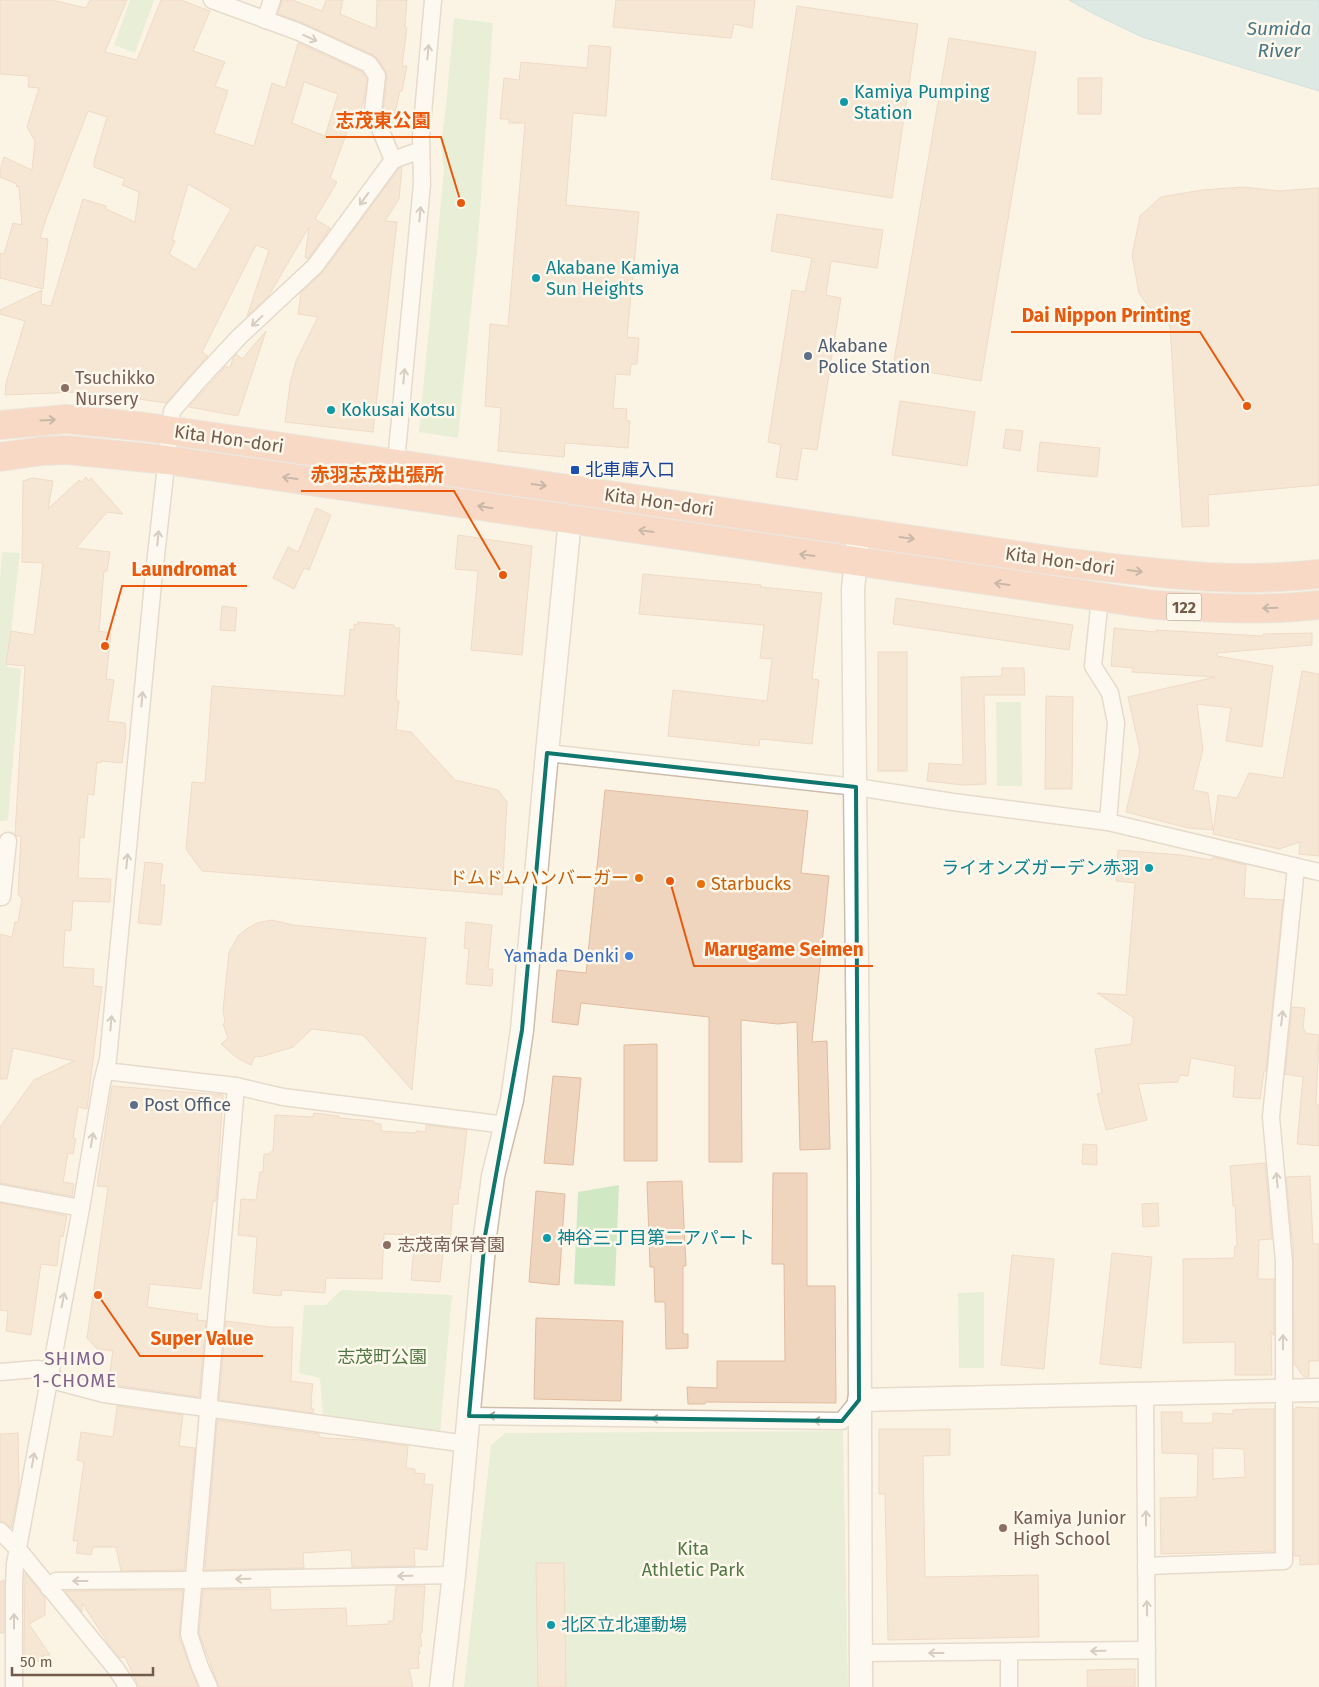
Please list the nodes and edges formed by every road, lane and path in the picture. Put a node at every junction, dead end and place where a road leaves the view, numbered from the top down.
1 (212, 0) edge
2 (272, 0) edge
3 (433, 0) edge
4 (265, 20) junction
5 (421, 150) junction
6 (393, 160) junction
7 (0, 425) edge
8 (170, 431) junction
9 (0, 457) edge
10 (166, 460) junction
11 (396, 463) junction
12 (393, 494) junction
13 (570, 520) junction
14 (859, 532) junction
15 (855, 562) junction
16 (1319, 574) edge
17 (1100, 598) junction
18 (1319, 605) edge
19 (547, 753) junction
20 (856, 787) junction
21 (1108, 822) junction
22 (8, 841) dead end
23 (1296, 867) junction
24 (1319, 872) edge
25 (0, 897) edge
26 (105, 1071) junction
27 (236, 1086) junction
28 (506, 1126) junction
29 (0, 1193) edge
30 (81, 1208) junction
31 (0, 1372) edge
32 (49, 1375) junction
33 (1319, 1390) edge
34 (1283, 1391) junction
35 (1145, 1394) junction
36 (860, 1400) junction
37 (208, 1409) junction
38 (469, 1416) junction
39 (466, 1444) junction
40 (0, 1532) edge
41 (18, 1549) junction
42 (1146, 1566) junction
43 (454, 1575) junction
44 (193, 1580) junction
45 (49, 1588) junction
46 (1147, 1650) junction
47 (861, 1653) junction
48 (1009, 1653) junction
49 (14, 1687) edge
50 (128, 1687) edge
51 (209, 1687) edge
52 (441, 1687) edge
53 (861, 1687) edge
54 (1009, 1687) edge
55 (1147, 1687) edge

1 - 4 street
2 - 4 street
5 -> 3 street
4 -> 6 street
5 - 6 street
11 -> 5 street
6 -> 8 street
7 -> 8 highway, Kita Hon-dori / 122
8 - 10 street
8 - 11 highway, Kita Hon-dori / 122
9 - 10 highway, Kita Hon-dori / 122
12 -> 10 highway, Kita Hon-dori / 122
26 -> 10 street
11 - 12 street
11 -> 14 highway, Kita Hon-dori / 122
13 -> 12 highway, Kita Hon-dori / 122
15 -> 13 highway, Kita Hon-dori / 122
13 - 19 street
14 - 15 street
14 -> 16 highway, Kita Hon-dori / 122
17 -> 15 highway, Kita Hon-dori / 122
15 - 20 street
18 -> 17 highway, 122
17 - 21 street
19 - 20 street
19 - 28 street
20 - 21 street
20 - 36 street
21 - 23 street
22 - 25 street
23 - 24 street
34 -> 23 street
26 - 27 street
30 -> 26 street
27 - 28 street
27 - 37 street
28 - 38 street
29 - 30 street
32 -> 30 street
31 - 32 street
32 - 37 street
41 -> 32 street
33 - 34 street
34 - 35 street
34 - 42 street
35 - 36 street
42 -> 35 street
36 -> 38 street
36 - 47 street
37 - 39 street
37 - 44 street
38 - 39 street
39 - 43 street
40 - 41 street
41 - 45 street
49 -> 41 street
46 -> 42 street
43 -> 44 street
43 - 52 street
44 -> 45 street
44 - 51 street
45 - 50 street
46 -> 48 street
46 - 55 street
48 -> 47 street
47 - 53 street
48 - 54 street

